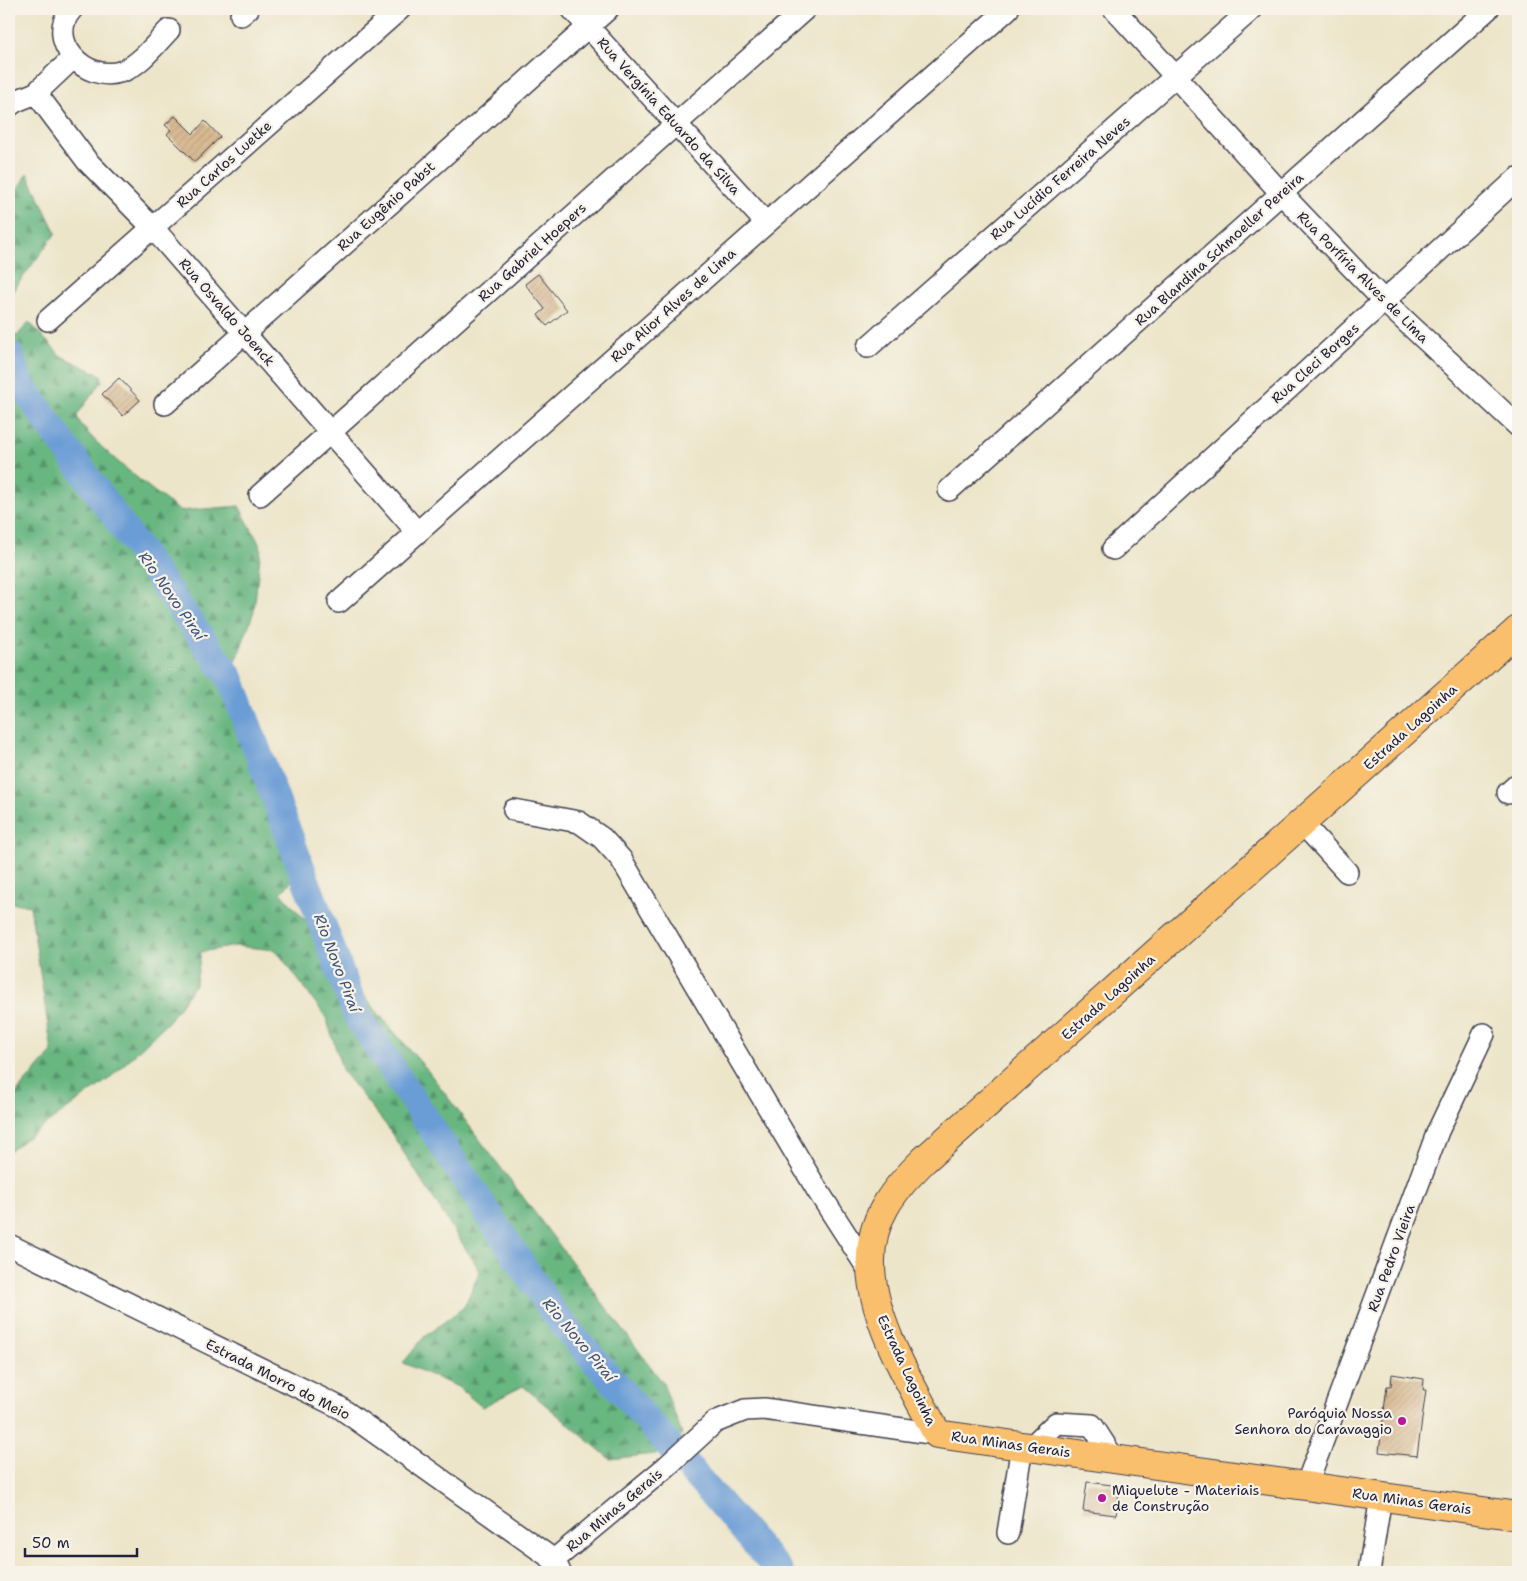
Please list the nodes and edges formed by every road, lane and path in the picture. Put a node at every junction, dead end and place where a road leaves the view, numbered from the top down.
1 (72, 9) edge
2 (400, 9) edge
3 (572, 9) edge
4 (608, 9) edge
5 (804, 9) edge
6 (1008, 9) edge
7 (1114, 9) edge
8 (1252, 9) edge
9 (1488, 9) edge
10 (588, 26) junction
11 (169, 30) dead end
12 (73, 58) junction
13 (1175, 76) junction
14 (36, 93) junction
15 (9, 106) edge
16 (676, 124) junction
17 (1518, 178) edge
18 (1282, 194) junction
19 (766, 223) junction
20 (153, 228) junction
21 (1384, 300) junction
22 (48, 320) dead end
23 (244, 333) junction
24 (868, 347) dead end
25 (165, 404) dead end
26 (1518, 426) edge
27 (331, 432) junction
28 (949, 490) dead end
29 (260, 496) dead end
30 (417, 532) junction
31 (1113, 549) dead end
32 (339, 602) dead end
33 (1518, 630) edge
34 (514, 810) dead end
35 (1302, 823) junction
36 (1347, 872) dead end
37 (1484, 1034) dead end
38 (9, 1245) edge
39 (870, 1272) junction
40 (937, 1434) junction
41 (1026, 1446) junction
42 (1306, 1486) junction
43 (1381, 1496) junction
44 (1518, 1516) edge
45 (1008, 1533) dead end
46 (557, 1566) edge
47 (1369, 1572) edge

1 - 12 street
2 - 20 street, Rua Carlos Luetke
3 - 10 street, Rua Vergínia Eduardo da Silva
4 - 10 street, Rua Eugênio Pabst
5 - 16 street, Rua Gabriel Hoepers
6 - 19 street, Rua Alior Alves de Lima
7 - 13 street, Rua Porfíria Alves de Lima
8 - 13 street, Rua Lucídio Ferreira Neves
9 - 18 street, Rua Blandina Schmoeller Pereira
10 - 16 street, Rua Vergínia Eduardo da Silva
10 - 23 street, Rua Eugênio Pabst
11 - 12 street
12 - 14 street
13 - 18 street, Rua Porfíria Alves de Lima
13 - 24 street, Rua Lucídio Ferreira Neves
14 - 15 street
14 - 20 street, Rua Osvaldo Joenck
16 - 19 street, Rua Vergínia Eduardo da Silva
16 - 27 street, Rua Gabriel Hoepers
17 - 21 street, Rua Cleci Borges
18 - 21 street, Rua Porfíria Alves de Lima
18 - 28 street, Rua Blandina Schmoeller Pereira
19 - 30 street, Rua Alior Alves de Lima
20 - 22 street, Rua Carlos Luetke
20 - 23 street, Rua Osvaldo Joenck
21 - 26 street, Rua Porfíria Alves de Lima
21 - 31 street, Rua Cleci Borges
23 - 25 street, Rua Eugênio Pabst
23 - 27 street, Rua Osvaldo Joenck
27 - 29 street, Rua Gabriel Hoepers
27 - 30 street, Rua Osvaldo Joenck
30 - 32 street, Rua Alior Alves de Lima
33 - 35 main road, Estrada Lagoinha
34 - 39 street
35 - 36 street
35 - 39 main road, Estrada Lagoinha
37 - 42 street, Rua Pedro Vieira
38 - 46 street, Estrada Morro do Meio
39 - 40 main road, Estrada Lagoinha
40 - 41 main road, Rua Minas Gerais
40 - 46 street, Rua Minas Gerais
41 - 42 main road, Rua Minas Gerais
41 - 45 street
42 - 43 main road, Rua Minas Gerais
43 - 44 main road, Rua Minas Gerais
43 - 47 street

